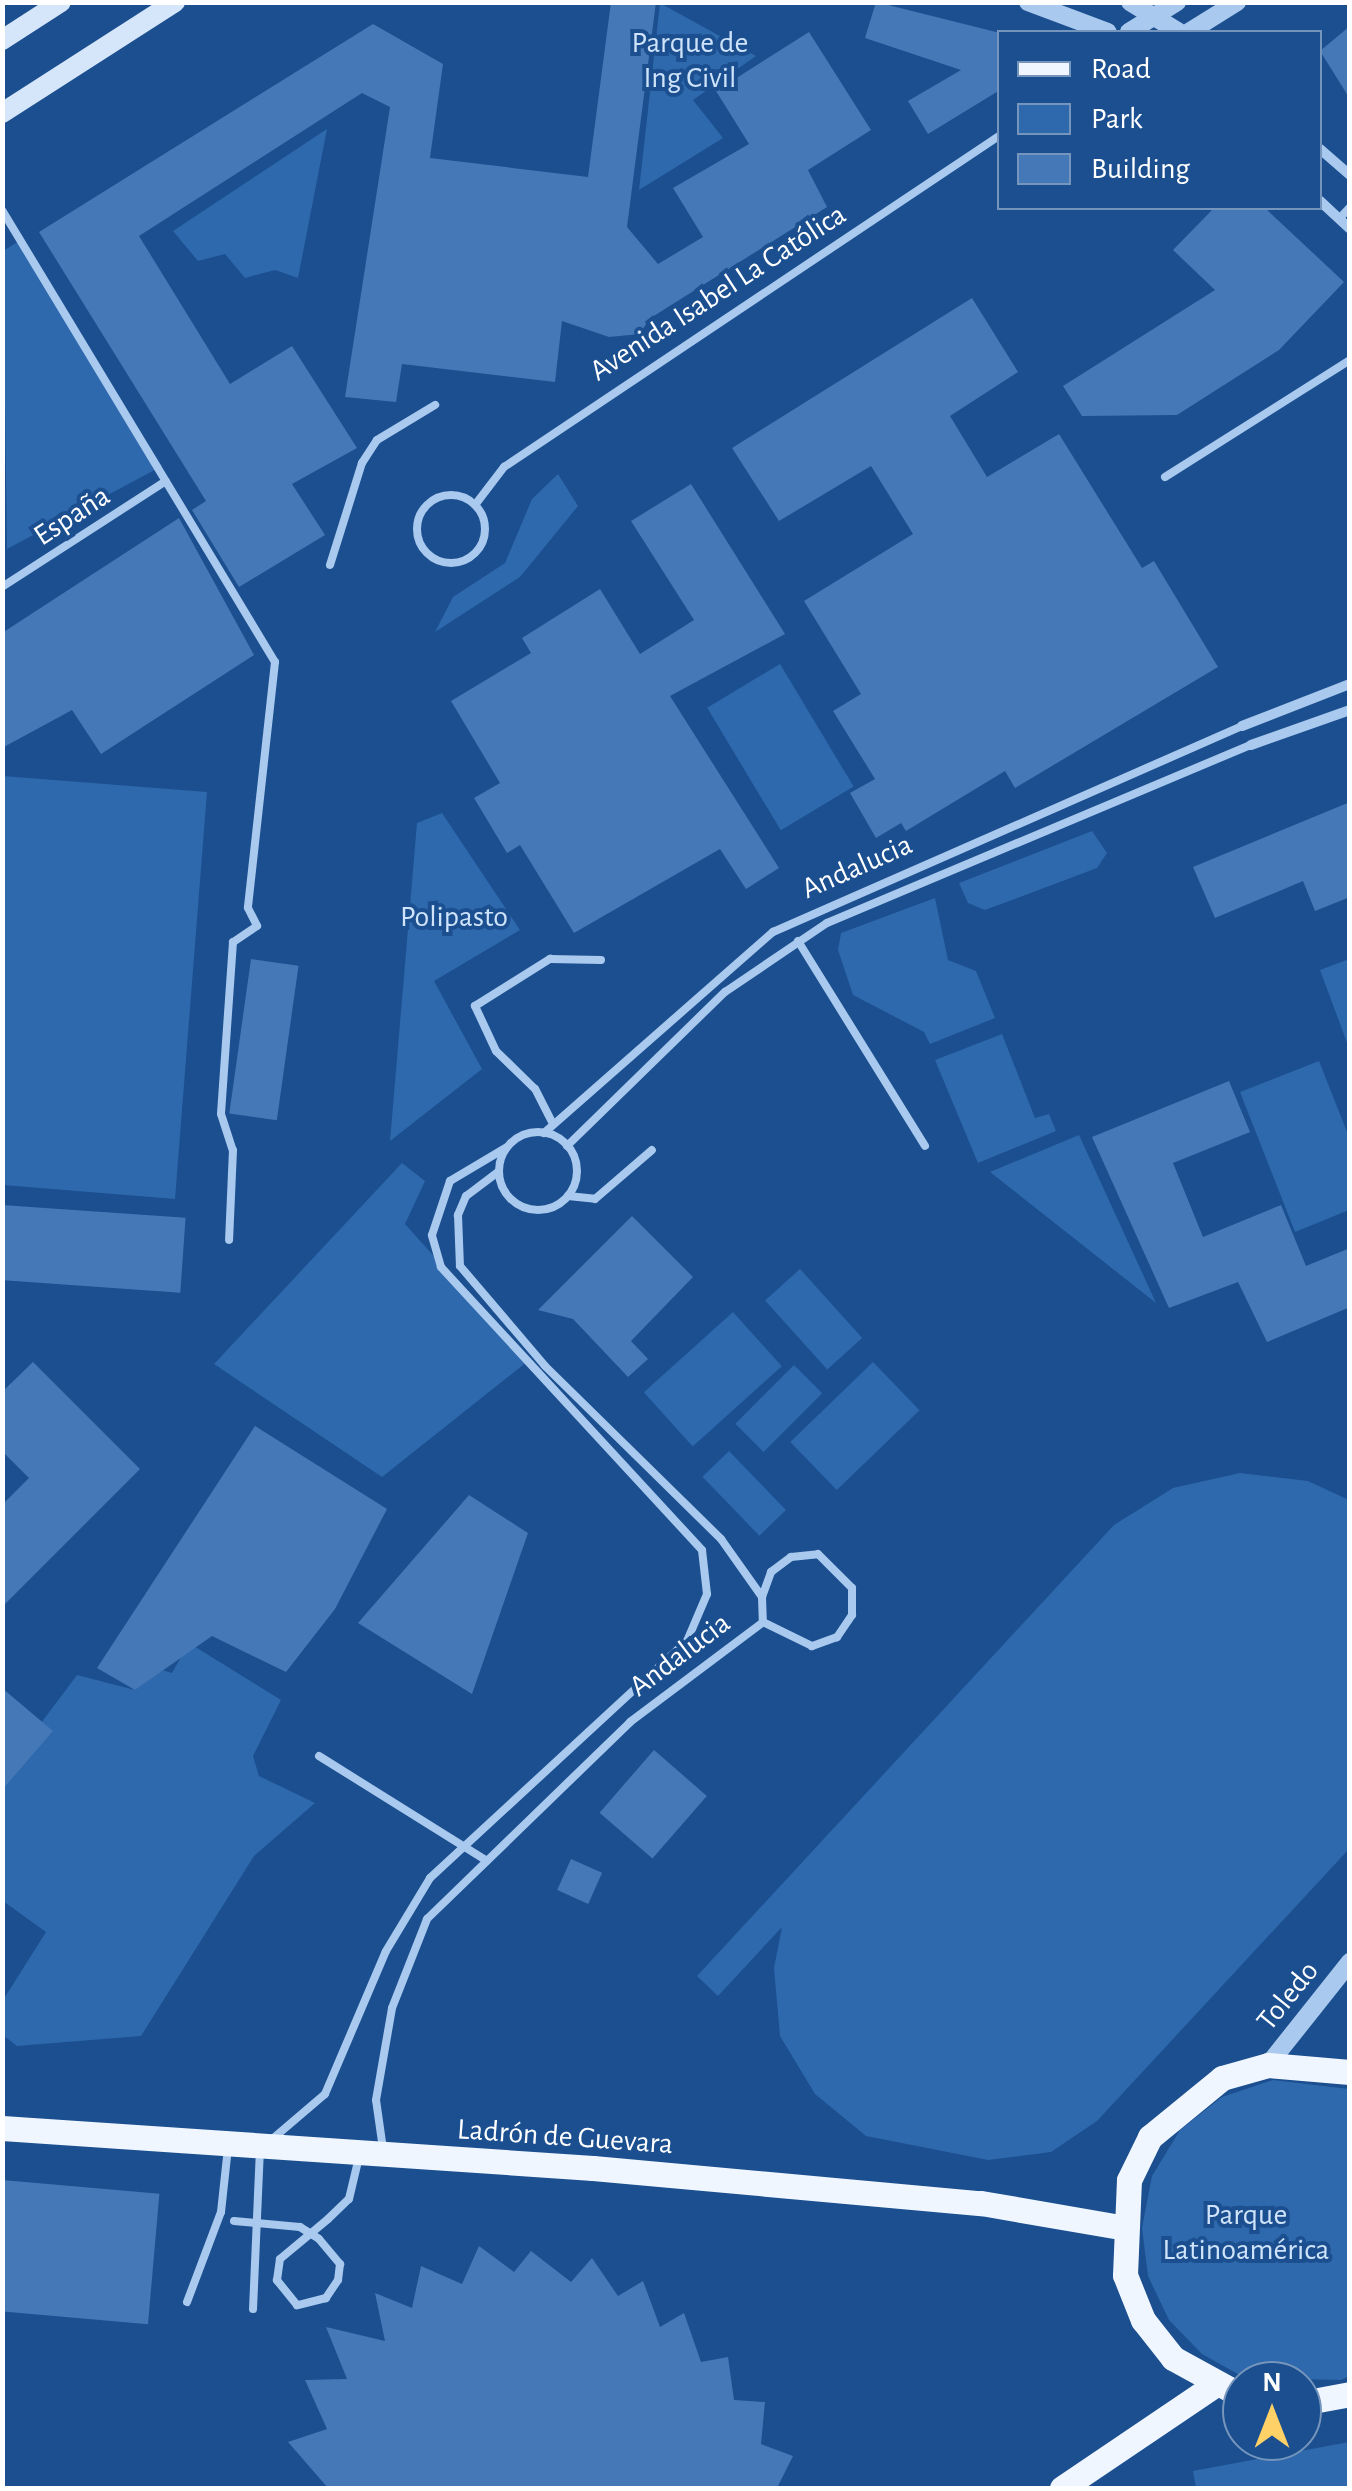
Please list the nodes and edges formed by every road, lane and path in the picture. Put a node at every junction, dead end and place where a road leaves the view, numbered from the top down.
1 (61, 2) edge
2 (175, 2) edge
3 (1028, 2) edge
4 (1130, 2) edge
5 (1177, 2) edge
6 (1237, 2) edge
7 (1156, 16) junction
8 (1103, 30) edge
9 (1132, 30) edge
10 (1176, 30) edge
11 (1193, 30) edge
12 (2, 40) edge
13 (2, 112) edge
14 (997, 138) edge
15 (1322, 151) edge
16 (1350, 175) edge
17 (1322, 204) edge
18 (1350, 207) edge
19 (2, 210) edge
20 (1339, 219) junction
21 (1350, 229) edge
22 (1350, 360) edge
23 (435, 405) dead end
24 (1165, 477) dead end
25 (166, 482) junction
26 (475, 505) junction
27 (330, 565) dead end
28 (2, 587) edge
29 (1350, 684) edge
30 (1350, 710) edge
31 (1272, 715) junction
32 (1242, 726) joint
33 (1278, 735) junction
34 (1251, 744) joint
35 (798, 941) junction
36 (601, 960) dead end
37 (552, 1122) junction
38 (544, 1133) junction
39 (568, 1146) junction
40 (925, 1146) dead end
41 (507, 1147) junction
42 (652, 1150) dead end
43 (498, 1172) junction
44 (568, 1196) junction
45 (228, 1240) dead end
46 (762, 1597) junction
47 (763, 1622) junction
48 (319, 1756) dead end
49 (460, 1842) junction
50 (487, 1861) junction
51 (1350, 1962) edge
52 (1268, 2064) junction
53 (1350, 2072) edge
54 (2, 2128) edge
55 (228, 2148) junction
56 (259, 2151) junction
57 (371, 2158) junction
58 (234, 2221) dead end
59 (250, 2223) junction
60 (1120, 2226) junction
61 (187, 2302) dead end
62 (253, 2309) dead end
63 (1213, 2386) junction
64 (1222, 2389) edge
65 (1350, 2394) edge
66 (1322, 2399) edge
67 (1062, 2488) edge

1 - 12 main road
2 - 13 main road
3 - 8 street
4 - 7 street
5 - 7 street
6 - 11 street
7 - 9 street
7 - 10 street
14 - 26 lane, Avenida Isabel La Católica
15 - 16 street
17 - 20 street
18 - 20 lane
19 - 25 lane
20 - 21 street
22 - 24 lane
23 - 27 lane
25 - 28 lane, España
25 - 45 lane
26 - 26 lane
29 - 31 street
30 - 33 street
31 - 32 street
31 - 33 street
32 - 37 lane, Andalucia
33 - 34 street
34 - 35 lane, Andalucia
35 - 39 lane, Andalucia
35 - 40 lane
36 - 37 lane
37 - 38 lane, Andalucia
38 - 39 lane
38 - 41 lane
39 - 44 lane
41 - 43 lane
41 - 49 lane, Andalucia
42 - 44 lane
43 - 44 lane
43 - 46 lane, Andalucia
46 - 47 lane, Andalucia
46 - 47 lane
47 - 50 lane, Andalucia
48 - 49 lane
49 - 50 lane
49 - 56 lane, Andalucia
50 - 57 lane, Andalucia
51 - 52 street, Toledo
52 - 53 main road
52 - 60 main road
54 - 55 main road, Ladrón de Guevara
55 - 56 main road, Ladrón de Guevara
55 - 61 lane
56 - 57 main road, Ladrón de Guevara
56 - 59 lane
57 - 59 lane, bridge
57 - 60 main road, Ladrón de Guevara
58 - 59 lane
59 - 62 lane
60 - 63 main road
63 - 64 main road
63 - 67 main road
65 - 66 main road

